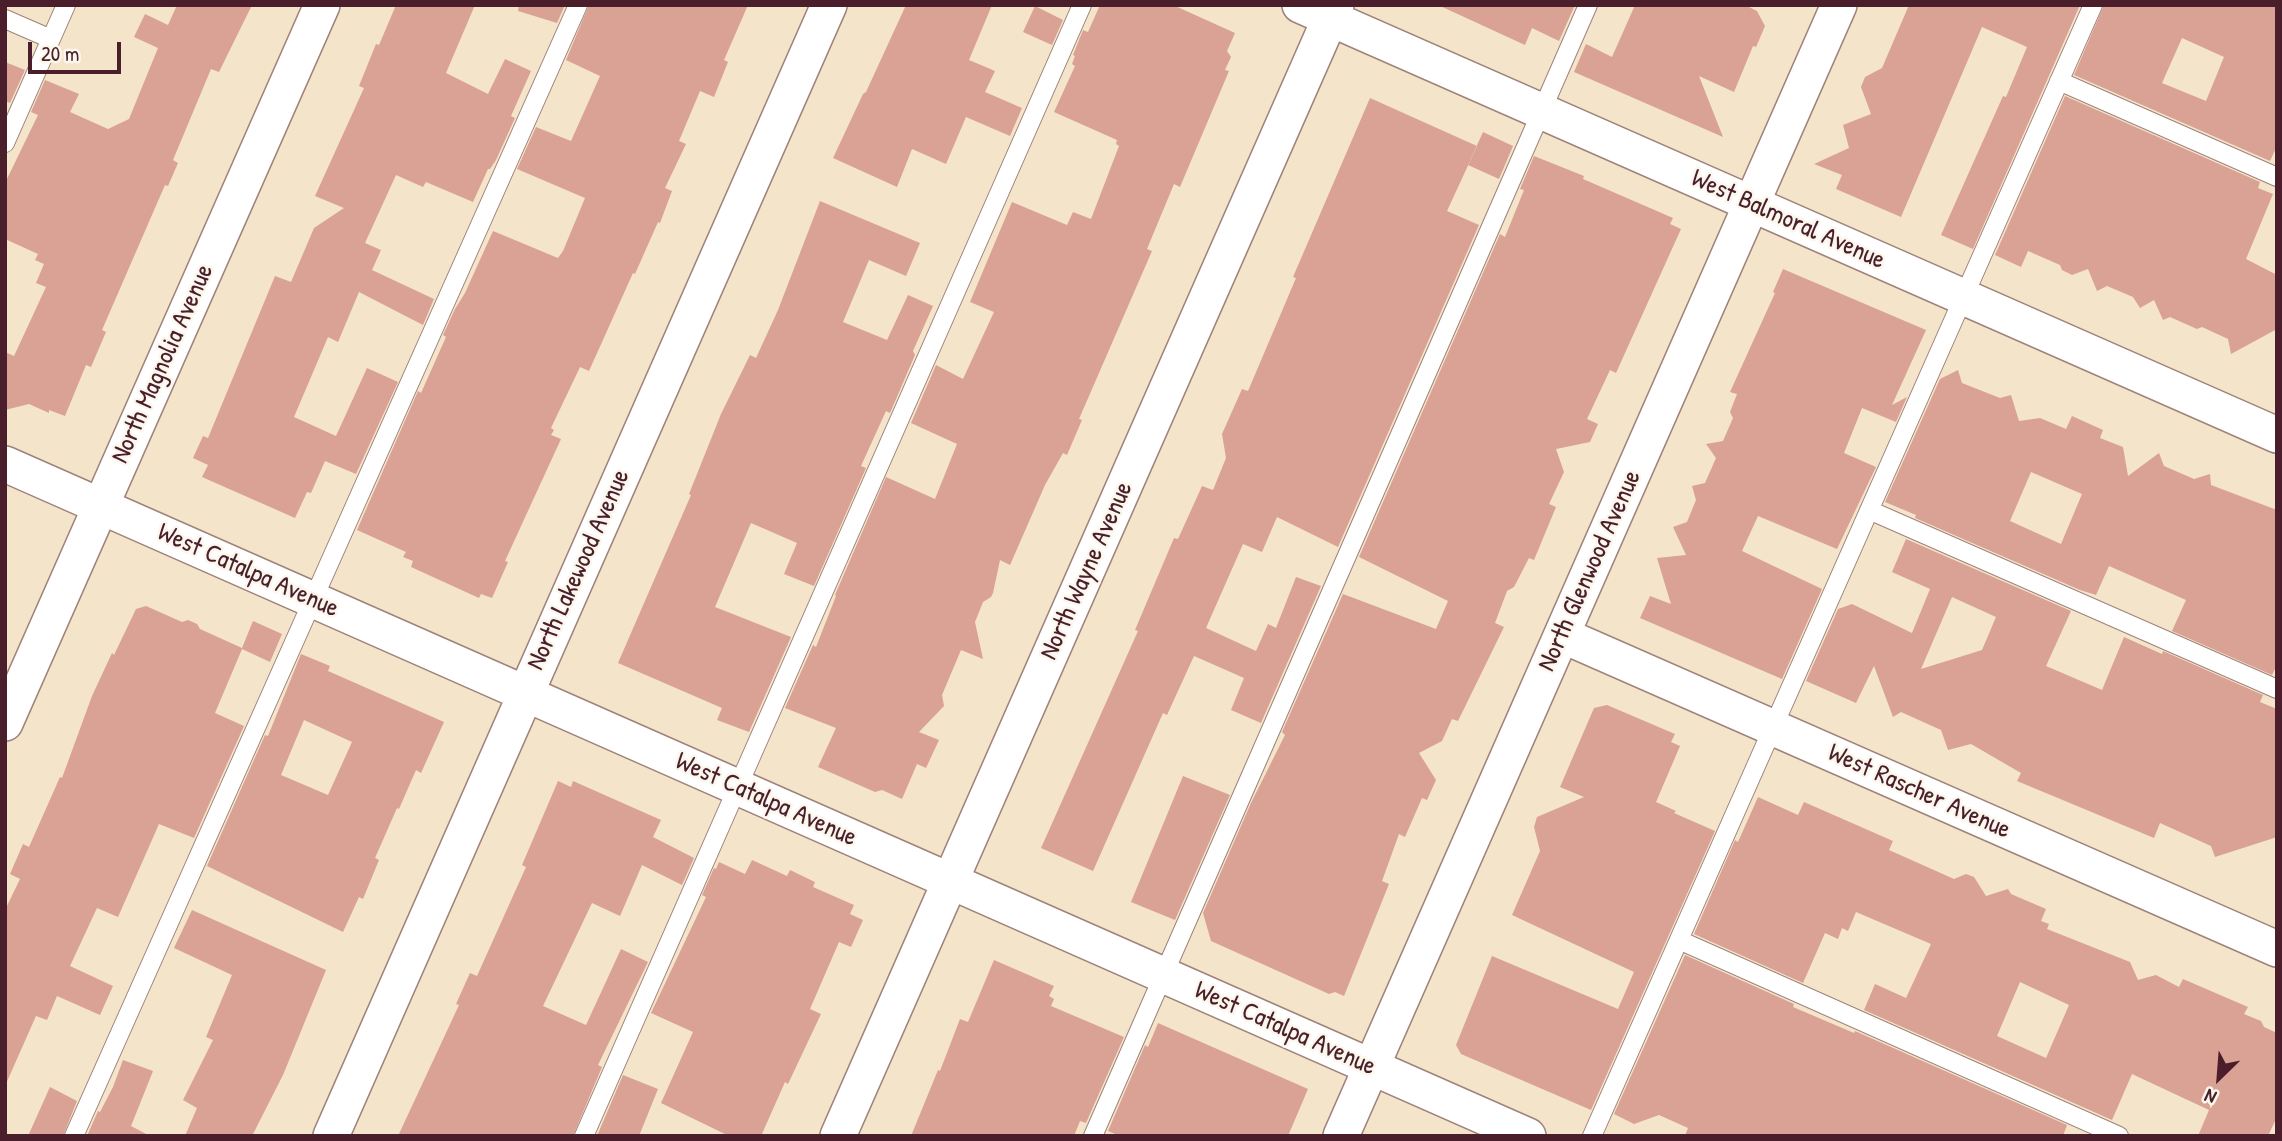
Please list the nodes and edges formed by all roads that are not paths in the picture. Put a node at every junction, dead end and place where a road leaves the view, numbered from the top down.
1 (66, 5) edge
2 (322, 5) edge
3 (578, 5) edge
4 (829, 5) edge
5 (1082, 5) edge
6 (1588, 5) edge
7 (1839, 5) edge
8 (2093, 5) edge
9 (1322, 10) edge
10 (5, 19) edge
11 (51, 39) junction
12 (2059, 81) junction
13 (1541, 112) junction
14 (5, 142) edge
15 (2277, 177) edge
16 (1751, 204) junction
17 (1963, 298) junction
18 (2277, 435) edge
19 (5, 464) edge
20 (100, 506) junction
21 (1869, 510) junction
22 (314, 600) junction
23 (1562, 635) junction
24 (2277, 689) edge
25 (525, 693) junction
26 (5, 723) edge
27 (1773, 727) junction
28 (736, 786) junction
29 (950, 881) junction
30 (1679, 940) junction
31 (2277, 949) edge
32 (1164, 975) junction
33 (1371, 1067) junction
34 (74, 1136) edge
35 (331, 1136) edge
36 (584, 1136) edge
37 (838, 1136) edge
38 (1093, 1136) edge
39 (1341, 1136) edge
40 (1528, 1136) edge
41 (1592, 1136) edge
42 (2119, 1136) edge

1 - 11 lane
2 - 20 street, North Magnolia Avenue
3 - 22 lane
4 - 25 street, North Lakewood Avenue
5 - 28 lane
6 - 13 lane
7 - 16 street, North Glenwood Avenue
8 - 12 lane
9 - 13 street, West Balmoral Avenue
9 - 29 street, North Wayne Avenue
10 - 11 lane
11 - 14 lane
12 - 15 lane
12 - 17 lane
13 - 16 street, West Balmoral Avenue
13 - 32 lane
16 - 17 street, West Balmoral Avenue
16 - 23 street, North Glenwood Avenue
17 - 18 street, West Balmoral Avenue
17 - 21 lane
19 - 20 street, West Catalpa Avenue
20 - 22 street, West Catalpa Avenue
20 - 26 street, North Magnolia Avenue
21 - 24 lane
21 - 27 lane
22 - 25 street, West Catalpa Avenue
22 - 34 lane
23 - 27 street, West Rascher Avenue
23 - 33 street, North Glenwood Avenue
25 - 28 street, West Catalpa Avenue
25 - 35 street, North Lakewood Avenue
27 - 30 lane
27 - 31 street, West Rascher Avenue
28 - 29 street, West Catalpa Avenue
28 - 36 lane
29 - 32 street, West Catalpa Avenue
29 - 37 street, North Wayne Avenue
30 - 41 lane
30 - 42 lane
32 - 33 street, West Catalpa Avenue
32 - 38 lane
33 - 39 street, North Glenwood Avenue
33 - 40 street, West Catalpa Avenue

